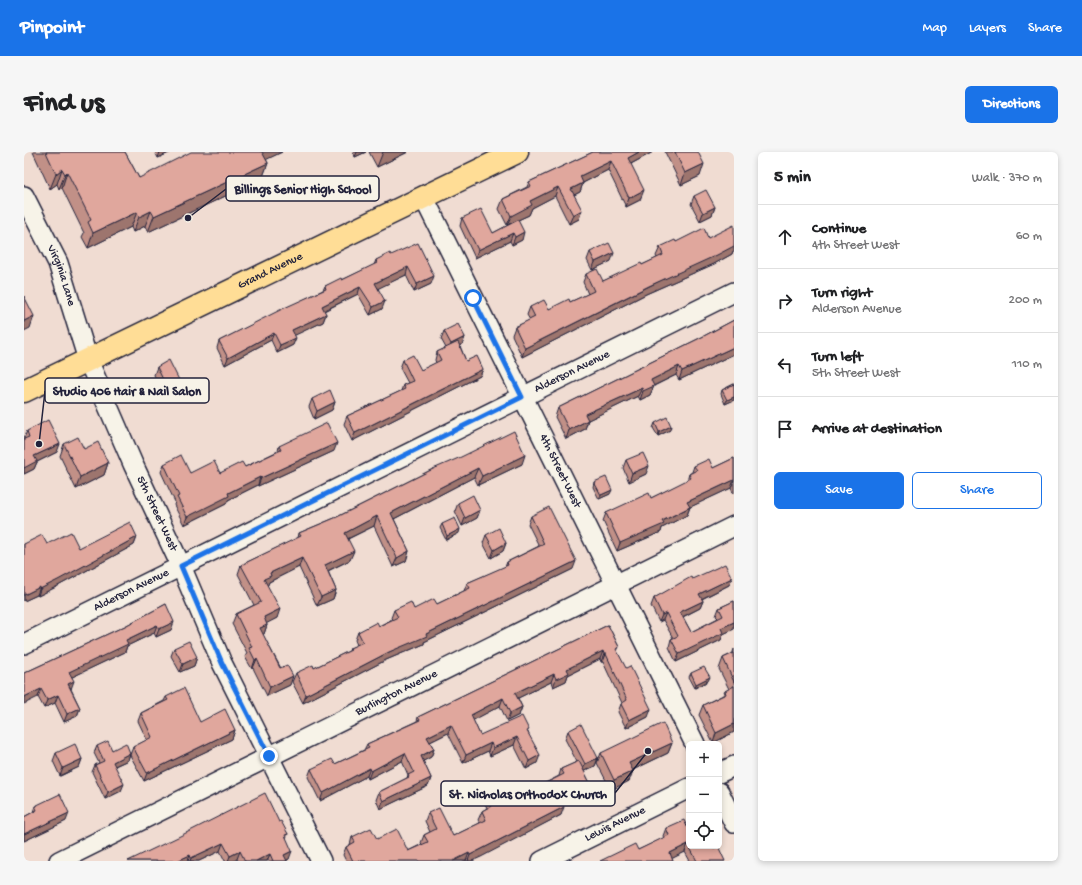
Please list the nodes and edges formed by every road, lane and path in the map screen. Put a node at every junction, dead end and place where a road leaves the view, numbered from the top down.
1 (517, 152) edge
2 (24, 196) edge
3 (424, 198) junction
4 (734, 292) edge
5 (88, 360) junction
6 (24, 391) edge
7 (522, 397) junction
8 (734, 526) edge
9 (181, 566) junction
10 (616, 585) junction
11 (24, 644) edge
12 (694, 741) edge
13 (269, 756) junction
14 (734, 766) edge
15 (722, 772) edge
16 (686, 789) edge
17 (722, 798) edge
18 (734, 822) edge
19 (59, 861) edge
20 (321, 861) edge
21 (542, 861) edge

1 - 3 main road, Grand Avenue
2 - 5 street, Virginia Lane
3 - 5 main road, Grand Avenue
3 - 7 street, 4th Street West
4 - 7 street, Alderson Avenue
5 - 6 main road, Grand Avenue
5 - 9 street, 5th Street West
7 - 9 street, Alderson Avenue
7 - 10 street, 4th Street West
8 - 10 street, Burlington Avenue
9 - 11 street, Alderson Avenue
9 - 13 street, 5th Street West
10 - 12 street, 4th Street West
10 - 13 street, Burlington Avenue
13 - 19 street, Burlington Avenue
13 - 20 street, 5th Street West
14 - 15 street
16 - 21 street, Lewis Avenue
17 - 18 street

